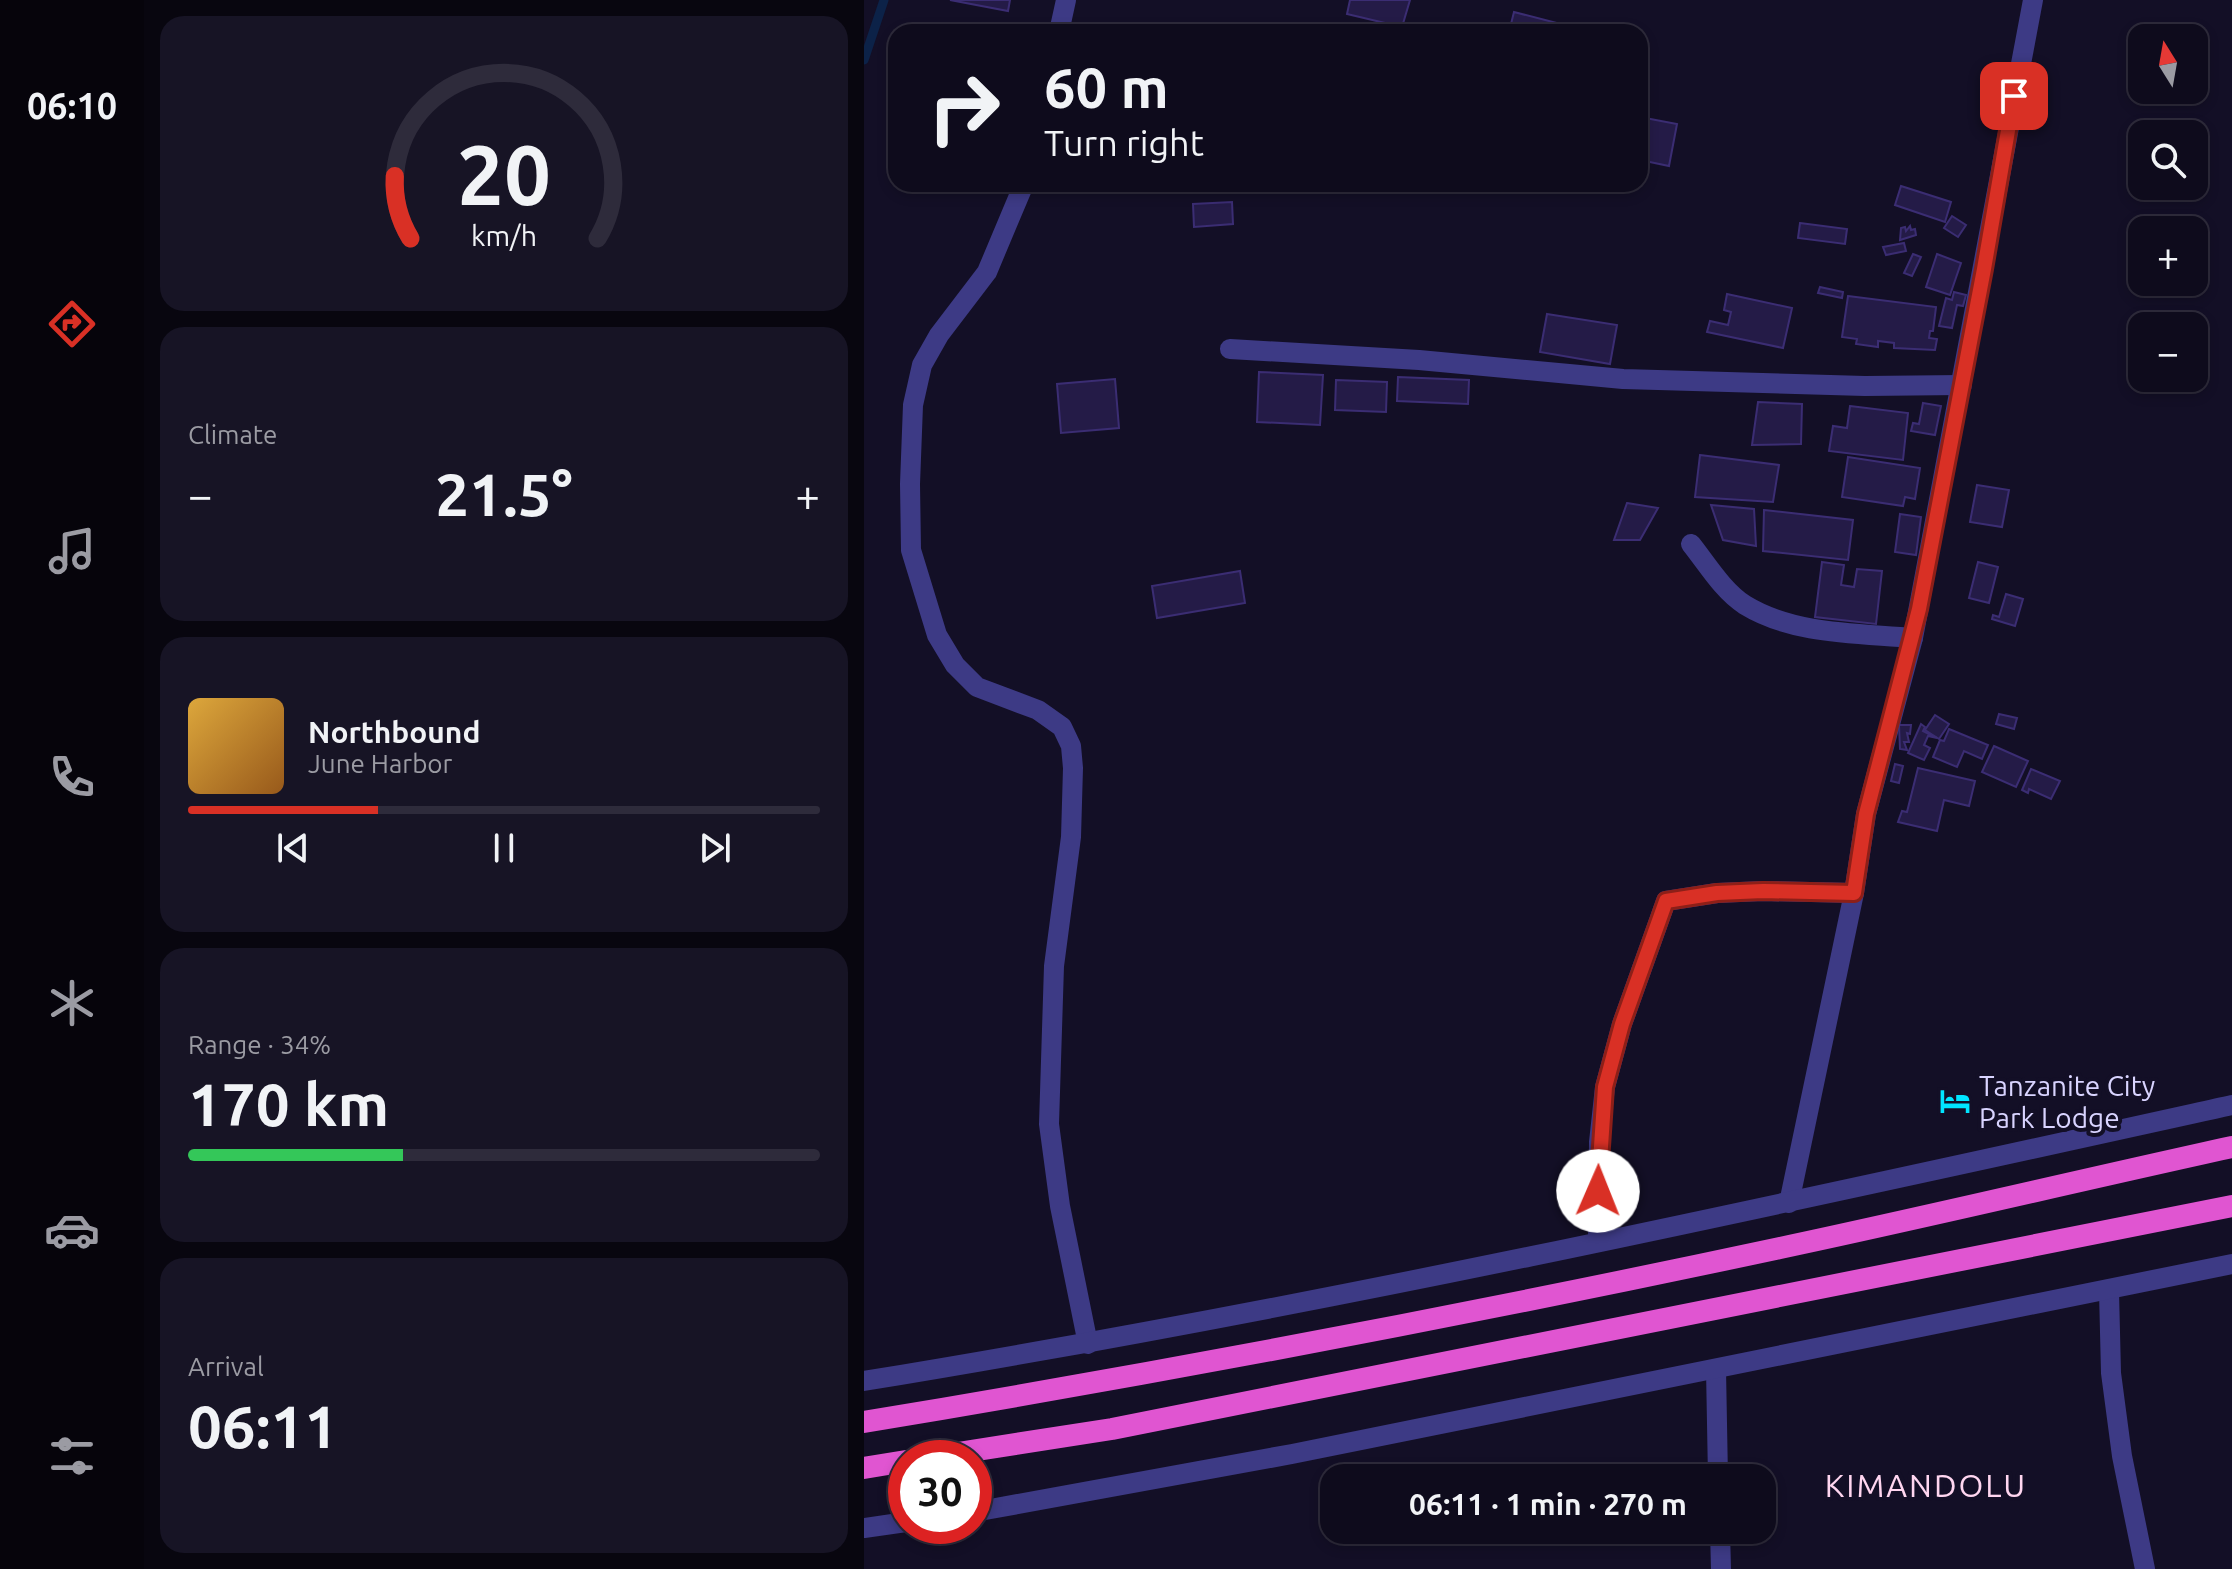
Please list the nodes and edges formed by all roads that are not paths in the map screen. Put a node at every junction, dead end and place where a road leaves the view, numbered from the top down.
1 (1066, 0) edge
2 (2033, 0) edge
3 (1061, 24) edge
4 (1021, 192) edge
5 (1230, 349) dead end
6 (1962, 385) junction
7 (1691, 544) dead end
8 (1913, 638) junction
9 (1854, 893) junction
10 (2232, 1105) edge
11 (2232, 1147) edge
12 (1789, 1203) junction
13 (2232, 1206) edge
14 (1598, 1242) junction
15 (2232, 1264) edge
16 (2109, 1291) junction
17 (1088, 1344) junction
18 (1716, 1369) junction
19 (864, 1381) edge
20 (864, 1422) edge
21 (992, 1448) edge
22 (888, 1464) edge
23 (1718, 1464) edge
24 (864, 1468) edge
25 (992, 1509) edge
26 (888, 1525) edge
27 (864, 1528) edge
28 (1720, 1544) edge
29 (1721, 1569) edge
30 (2145, 1569) edge

1 - 3 street
2 - 6 street
4 - 17 street
5 - 6 street
6 - 8 street
7 - 8 street
8 - 9 street
9 - 12 street
9 - 14 street
10 - 12 street
11 - 20 highway
12 - 14 street
13 - 21 highway
14 - 17 street
15 - 16 street
16 - 18 street
16 - 30 street
17 - 19 street
18 - 23 street
18 - 25 street
22 - 24 highway
26 - 27 street
28 - 29 street

